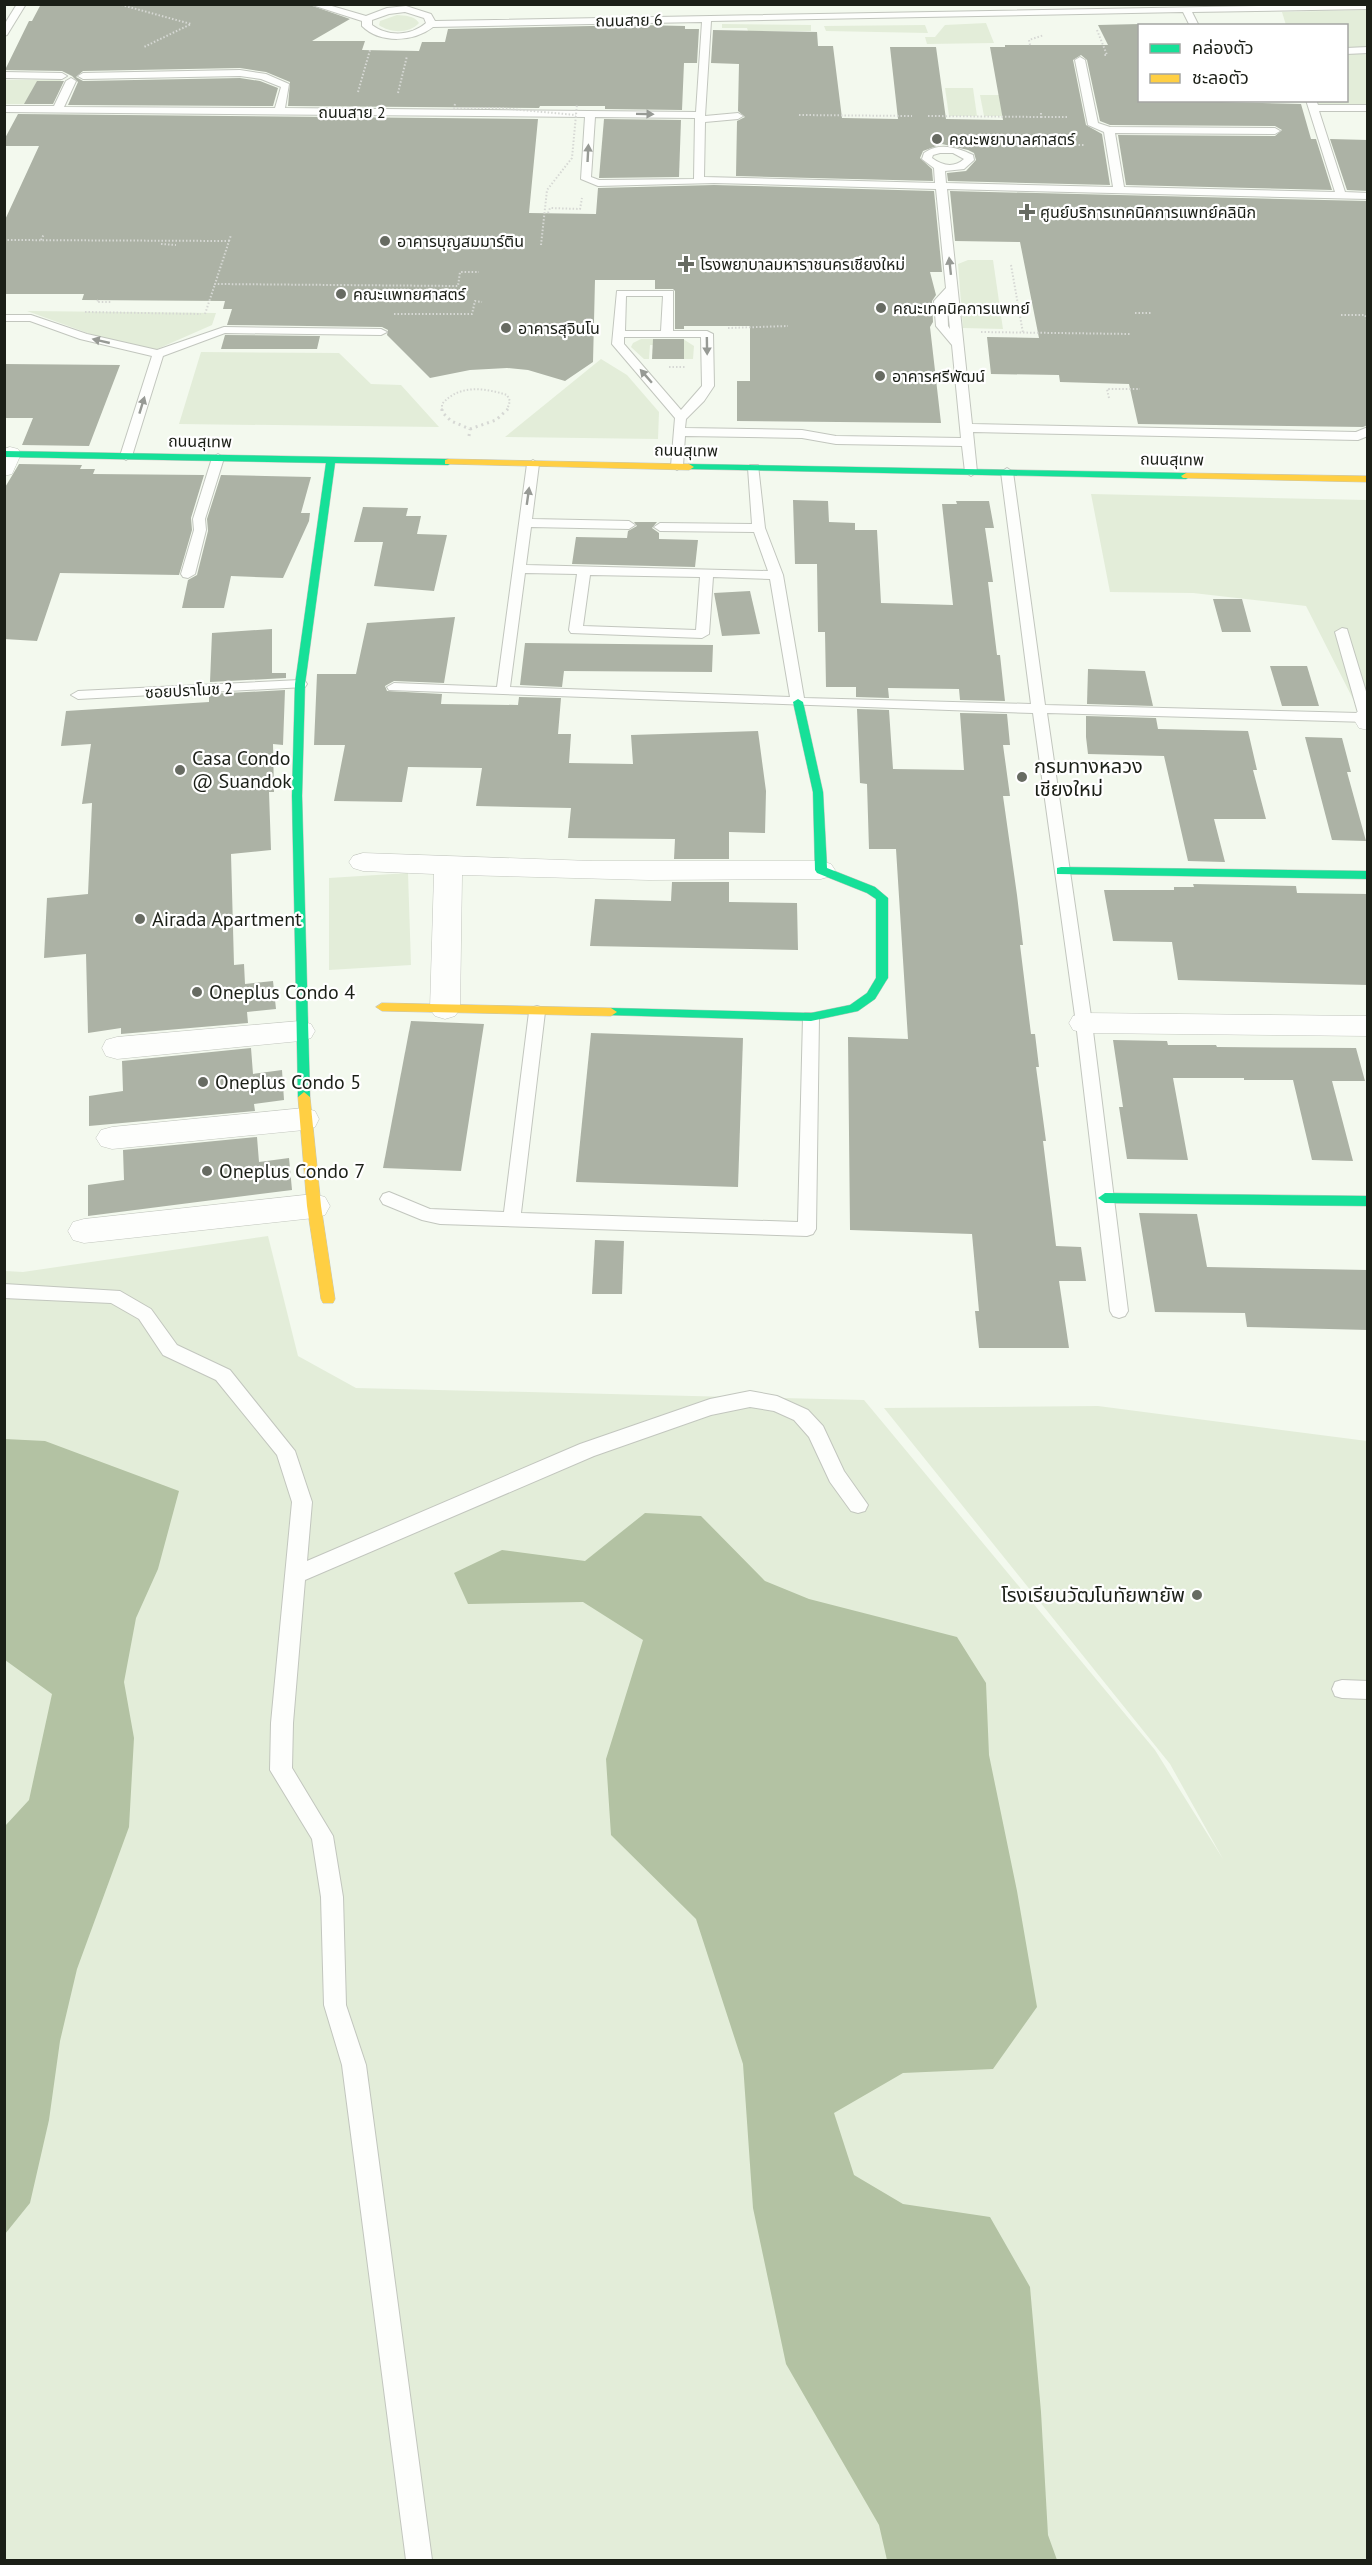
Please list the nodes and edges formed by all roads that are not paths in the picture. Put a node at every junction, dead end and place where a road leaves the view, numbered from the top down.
1 (22, 4) edge
2 (313, 4) edge
3 (1368, 6) edge
4 (407, 7) edge
5 (1125, 8) edge
6 (940, 9) edge
7 (1186, 9) junction
8 (707, 18) junction
9 (367, 19) junction
10 (431, 24) junction
11 (1194, 24) edge
12 (4, 33) edge
13 (1368, 50) edge
14 (1348, 51) edge
15 (1080, 60) dead end
16 (4, 75) edge
17 (66, 78) junction
18 (1313, 104) edge
19 (1368, 108) edge
20 (58, 109) junction
21 (6, 111) edge
22 (279, 111) junction
23 (590, 114) junction
24 (738, 116) dead end
25 (700, 117) junction
26 (1109, 130) junction
27 (1275, 131) dead end
28 (939, 167) junction
29 (586, 179) junction
30 (699, 180) junction
31 (725, 181) junction
32 (941, 184) junction
33 (1119, 189) junction
34 (1341, 196) junction
35 (1368, 196) edge
36 (952, 288) junction
37 (4, 318) edge
38 (381, 332) dead end
39 (618, 334) junction
40 (667, 334) junction
41 (958, 345) junction
42 (158, 354) junction
43 (681, 417) junction
44 (966, 428) junction
45 (1368, 431) edge
46 (680, 432) junction
47 (968, 442) junction
48 (126, 456) junction
49 (218, 458) junction
50 (6, 459) edge
51 (331, 460) junction
52 (533, 464) junction
53 (677, 466) junction
54 (754, 468) junction
55 (971, 472) junction
56 (1007, 472) junction
57 (1368, 479) edge
58 (524, 523) junction
59 (629, 525) dead end
60 (660, 527) dead end
61 (759, 528) junction
62 (520, 569) junction
63 (584, 571) junction
64 (707, 573) junction
65 (188, 574) dead end
66 (776, 575) junction
67 (1342, 632) dead end
68 (300, 684) junction
69 (394, 687) dead end
70 (503, 690) junction
71 (78, 695) dead end
72 (798, 702) junction
73 (1040, 709) junction
74 (1367, 719) edge
75 (363, 862) dead end
76 (448, 867) junction
77 (821, 870) junction
78 (1061, 871) junction
79 (1368, 875) edge
80 (382, 1007) dead end
81 (445, 1009) junction
82 (537, 1012) junction
83 (811, 1017) junction
84 (1084, 1023) junction
85 (1368, 1026) edge
86 (300, 1031) junction
87 (117, 1048) dead end
88 (304, 1119) junction
89 (112, 1138) dead end
90 (1105, 1198) junction
91 (389, 1199) dead end
92 (1368, 1201) edge
93 (314, 1206) junction
94 (512, 1219) junction
95 (84, 1231) dead end
96 (4, 1291) edge
97 (328, 1299) dead end
98 (1119, 1311) dead end
99 (858, 1505) dead end
100 (295, 1575) junction
101 (1342, 1689) dead end
102 (1368, 1690) edge
103 (419, 2560) edge

1 - 12 lane
2 - 9 lane
3 - 7 lane, ถนนสาย 6
4 - 9 lane
4 - 10 lane
5 - 6 lane, ถนนสาย 6
5 - 7 lane, ถนนสาย 6
6 - 8 lane, ถนนสาย 6
7 - 11 lane
8 - 10 lane, ถนนสาย 6
8 - 25 lane
9 - 10 lane
13 - 14 lane
15 - 26 lane
16 - 17 lane
17 - 20 lane
17 - 22 lane
18 - 19 lane
18 - 34 lane
20 - 21 lane, ถนนสาย 2
20 - 22 lane, ถนนสาย 2
22 - 23 lane, ถนนสาย 2
23 -> 25 lane, ถนนสาย 2
29 -> 23 lane
24 - 25 lane, ถนนสาย 2
25 - 30 lane
26 - 27 lane
26 - 33 lane
28 - 28 lane
28 - 32 lane
29 - 30 lane
29 - 31 lane
30 - 31 lane
31 - 32 lane
32 - 33 lane
36 -> 32 lane
33 - 34 lane
34 - 35 lane
36 - 41 lane
36 - 41 lane
42 -> 37 lane
38 - 42 lane
39 - 40 lane
39 - 40 lane
43 -> 39 lane
40 -> 43 lane
41 - 44 lane
48 -> 42 lane
43 - 46 lane
44 - 45 lane
44 - 47 lane
46 - 47 lane
46 - 53 lane
47 - 55 lane
48 - 49 street, ถนนสุเทพ
48 - 50 street, ถนนสุเทพ
49 - 51 street, ถนนสุเทพ
49 - 65 lane
51 - 52 street, ถนนสุเทพ
51 - 68 street
52 - 53 street, ถนนสุเทพ
58 -> 52 lane
53 - 54 street, ถนนสุเทพ
54 - 55 street, ถนนสุเทพ
54 - 61 lane
55 - 56 street, ถนนสุเทพ
56 - 57 street, ถนนสุเทพ
56 - 73 lane
58 - 59 lane
58 - 62 lane
60 - 61 lane
61 - 66 lane
62 - 63 lane
62 - 70 lane
63 - 64 lane
63 - 64 lane
64 - 66 lane
66 - 72 lane
67 - 74 lane
68 - 71 lane, ซอยปราโมช 2
68 - 86 street
69 - 70 lane
70 - 72 lane
72 - 73 lane
72 - 77 street
73 - 74 lane
73 - 78 lane
75 - 76 street
76 - 77 street
76 - 81 street
77 - 83 street
78 - 79 street
78 - 84 lane
80 - 81 street
81 - 82 street
82 - 83 street
82 - 94 lane
83 - 94 lane
84 - 85 street
84 - 90 lane
86 - 87 street
86 - 88 street
88 - 89 street
88 - 93 street
90 - 92 street
90 - 98 lane
91 - 94 lane
93 - 95 street
93 - 97 street
96 - 100 lane
99 - 100 lane
100 - 103 lane
101 - 102 lane

